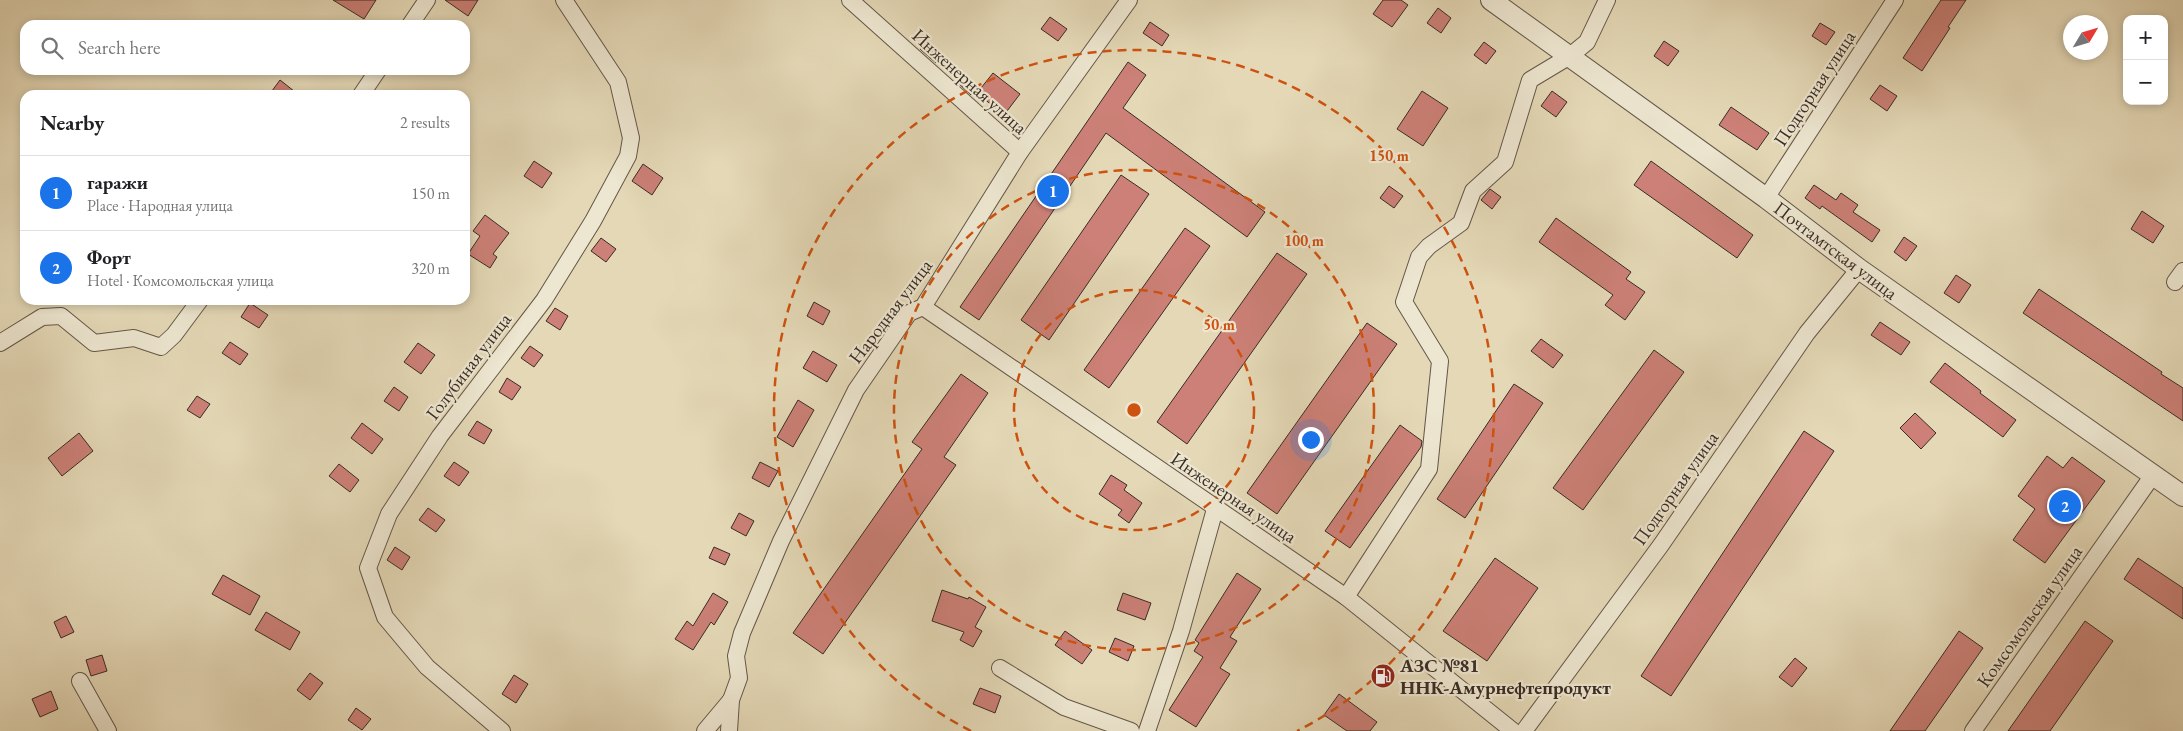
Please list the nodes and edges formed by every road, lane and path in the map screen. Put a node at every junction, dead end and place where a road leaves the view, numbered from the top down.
1 (427, 0) edge
2 (564, 0) edge
3 (850, 0) edge
4 (1129, 0) edge
5 (1491, 0) edge
6 (1607, 0) edge
7 (1895, 0) edge
8 (413, 20) edge
9 (1570, 56) junction
10 (375, 75) edge
11 (364, 90) edge
12 (1020, 152) junction
13 (1766, 198) junction
14 (1859, 269) junction
15 (196, 305) edge
16 (923, 307) junction
17 (0, 343) edge
18 (2153, 475) junction
19 (2183, 496) edge
20 (1215, 509) junction
21 (1346, 597) junction
22 (1000, 668) dead end
23 (80, 681) dead end
24 (731, 700) junction
25 (108, 731) edge
26 (502, 731) edge
27 (705, 731) edge
28 (729, 731) edge
29 (1131, 731) edge
30 (1147, 731) edge
31 (1513, 731) edge
32 (1524, 731) edge
33 (1973, 731) edge

1 - 8 street
2 - 26 street, Голубиная улица
3 - 12 street, Инженерная улица
4 - 12 street, Народная улица
5 - 9 street, Почтамтская улица
6 - 9 street
7 - 13 street, Подгорная улица
9 - 13 street, Почтамтская улица
9 - 21 street
10 - 11 street
12 - 16 street, Народная улица
13 - 14 street, Почтамтская улица
14 - 18 street, Почтамтская улица
14 - 32 street, Подгорная улица
15 - 17 street
16 - 20 street, Инженерная улица
16 - 24 street, Народная улица
18 - 19 street, Почтамтская улица
18 - 33 street, Комсомольская улица
20 - 21 street, Инженерная улица
20 - 30 street
21 - 31 street, Инженерная улица
22 - 29 street
23 - 25 street
24 - 27 street, Народная улица
24 - 28 street, Народная улица

